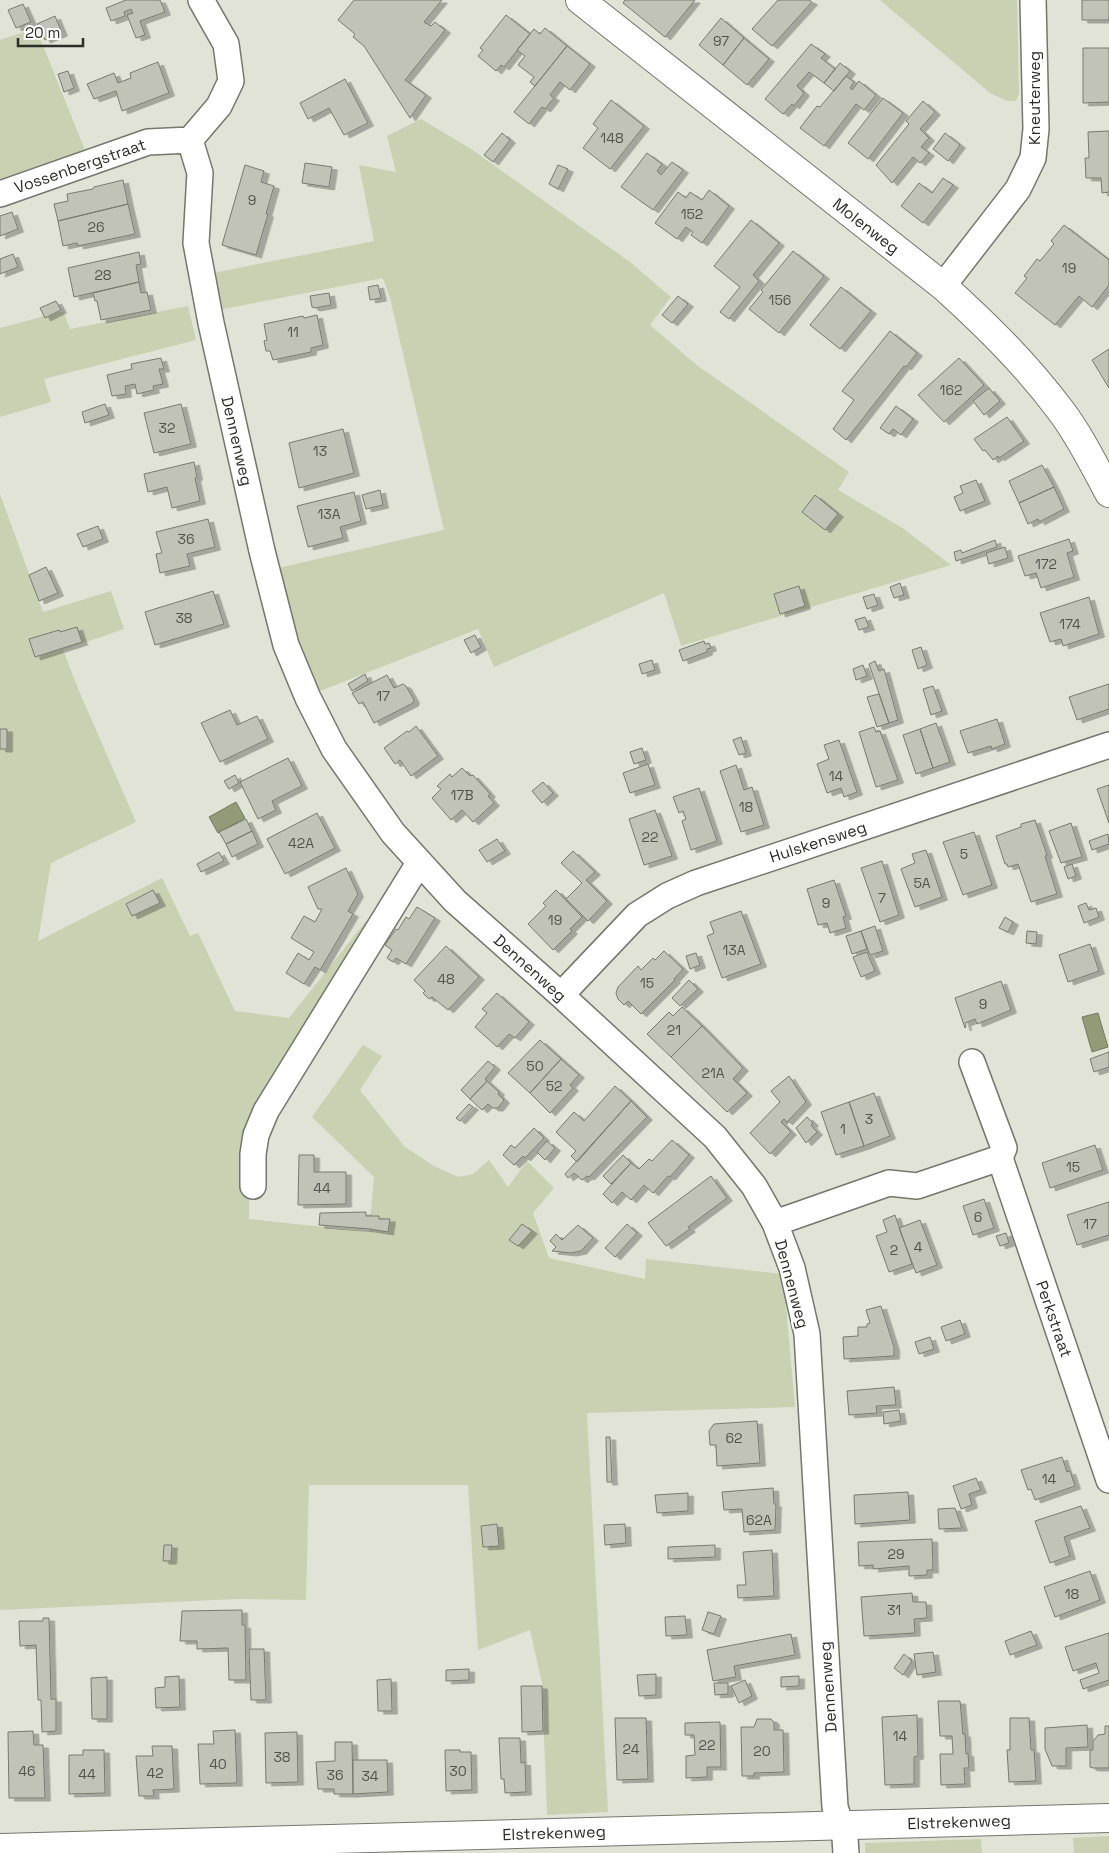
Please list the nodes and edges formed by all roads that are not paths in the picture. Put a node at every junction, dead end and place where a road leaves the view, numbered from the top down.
1 (202, 0) edge
2 (580, 0) edge
3 (1033, 0) edge
4 (190, 140) junction
5 (0, 194) edge
6 (942, 286) junction
7 (1109, 493) edge
8 (1109, 745) edge
9 (419, 862) junction
10 (561, 994) junction
11 (972, 1062) dead end
12 (1000, 1158) junction
13 (253, 1186) dead end
14 (774, 1223) junction
15 (1109, 1480) edge
16 (1109, 1818) edge
17 (840, 1825) junction
18 (0, 1848) edge
19 (846, 1853) edge

1 - 4 street
2 - 6 street, Molenweg
3 - 6 street, Kneuterweg
4 - 5 street, Vossenbergstraat
4 - 9 street, Dennenweg
6 - 7 street, Molenweg
8 - 10 street, Hulskensweg
9 - 10 street, Dennenweg
9 - 13 street
10 - 14 street, Dennenweg
11 - 12 street, Perkstraat
12 - 14 street
12 - 15 street, Perkstraat
14 - 17 street, Dennenweg
16 - 17 street, Elstrekenweg
17 - 18 street, Elstrekenweg
17 - 19 street, Dennenweg

